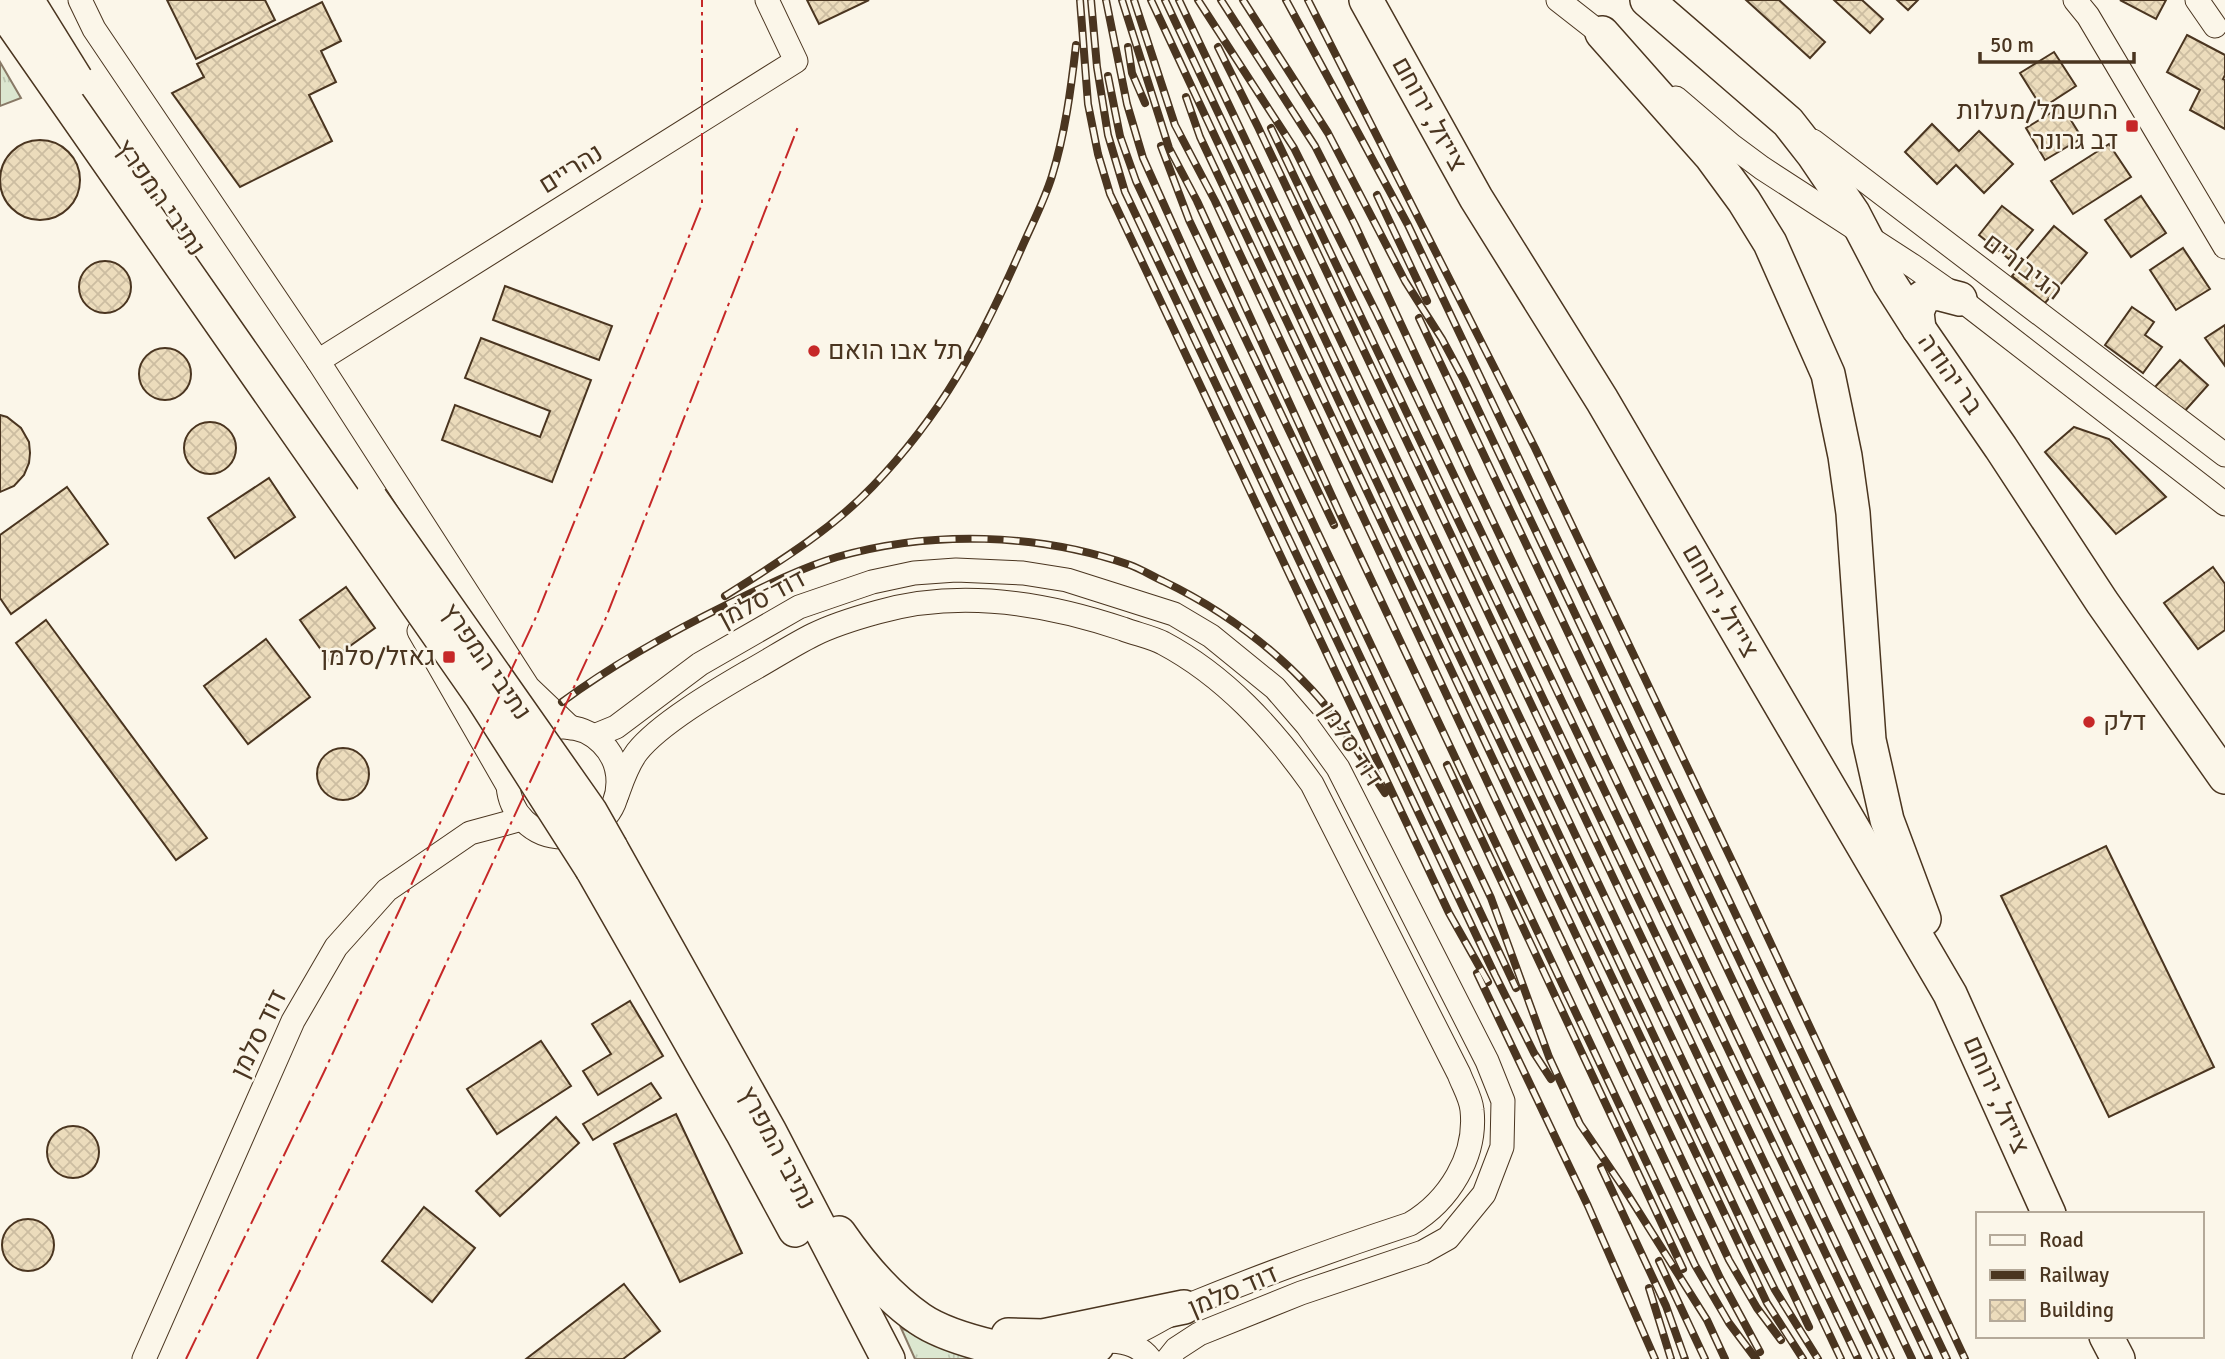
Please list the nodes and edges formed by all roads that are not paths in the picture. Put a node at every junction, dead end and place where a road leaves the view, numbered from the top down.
1 (27, 0) edge
2 (80, 0) edge
3 (767, 0) edge
4 (1366, 0) edge
5 (1558, 0) edge
6 (1647, 0) edge
7 (2075, 0) edge
8 (2197, 0) edge
9 (0, 6) edge
10 (0, 16) edge
11 (2215, 26) dead end
12 (1602, 33) junction
13 (1788, 122) junction
14 (1865, 235) junction
15 (2225, 247) edge
16 (1960, 299) junction
17 (1919, 329) junction
18 (318, 360) junction
19 (2225, 456) edge
20 (2225, 504) edge
21 (349, 511) junction
22 (528, 687) junction
23 (571, 728) junction
24 (594, 736) junction
25 (2225, 777) edge
26 (508, 786) junction
27 (617, 795) junction
28 (522, 818) junction
29 (601, 859) junction
30 (1950, 994) junction
31 (770, 1132) junction
32 (2048, 1212) edge
33 (892, 1297) junction
34 (1184, 1307) junction
35 (2107, 1338) edge
36 (1097, 1349) edge
37 (144, 1359) edge
38 (862, 1359) edge
39 (888, 1359) edge
40 (1150, 1359) edge
41 (1168, 1359) edge
42 (2118, 1359) edge

1 - 29 highway, נתיבי המפרץ, bridge
2 - 18 street
3 - 18 street, נהריים
4 - 30 highway, צייזל, ירוחם
5 - 12 street
6 - 13 highway, בר יהודה
7 - 15 street
8 - 11 street
9 - 29 highway, נתיבי המפרץ, bridge
10 - 21 street
12 - 14 street
12 - 30 highway
13 - 14 highway, בר יהודה
13 - 19 street, הגיבורים
14 - 16 street
14 - 17 highway, בר יהודה
16 - 17 highway
16 - 20 street
17 - 25 highway, בר יהודה
18 - 22 street
21 - 22 street
21 - 26 street
22 - 23 street
23 - 24 street
23 - 26 street
24 - 27 street
24 - 41 street, דוד סלמן
26 - 28 street
27 - 28 street
27 - 34 street, דוד סלמן
28 - 37 street, דוד סלמן
29 - 31 highway, נתיבי המפרץ
29 - 38 highway, נתיבי המפרץ
30 - 32 highway, צייזל, ירוחם
31 - 33 highway
31 - 39 highway, נתיבי המפרץ
33 - 34 highway
33 - 36 highway
34 - 36 street, דוד סלמן
35 - 42 highway
36 - 40 street

